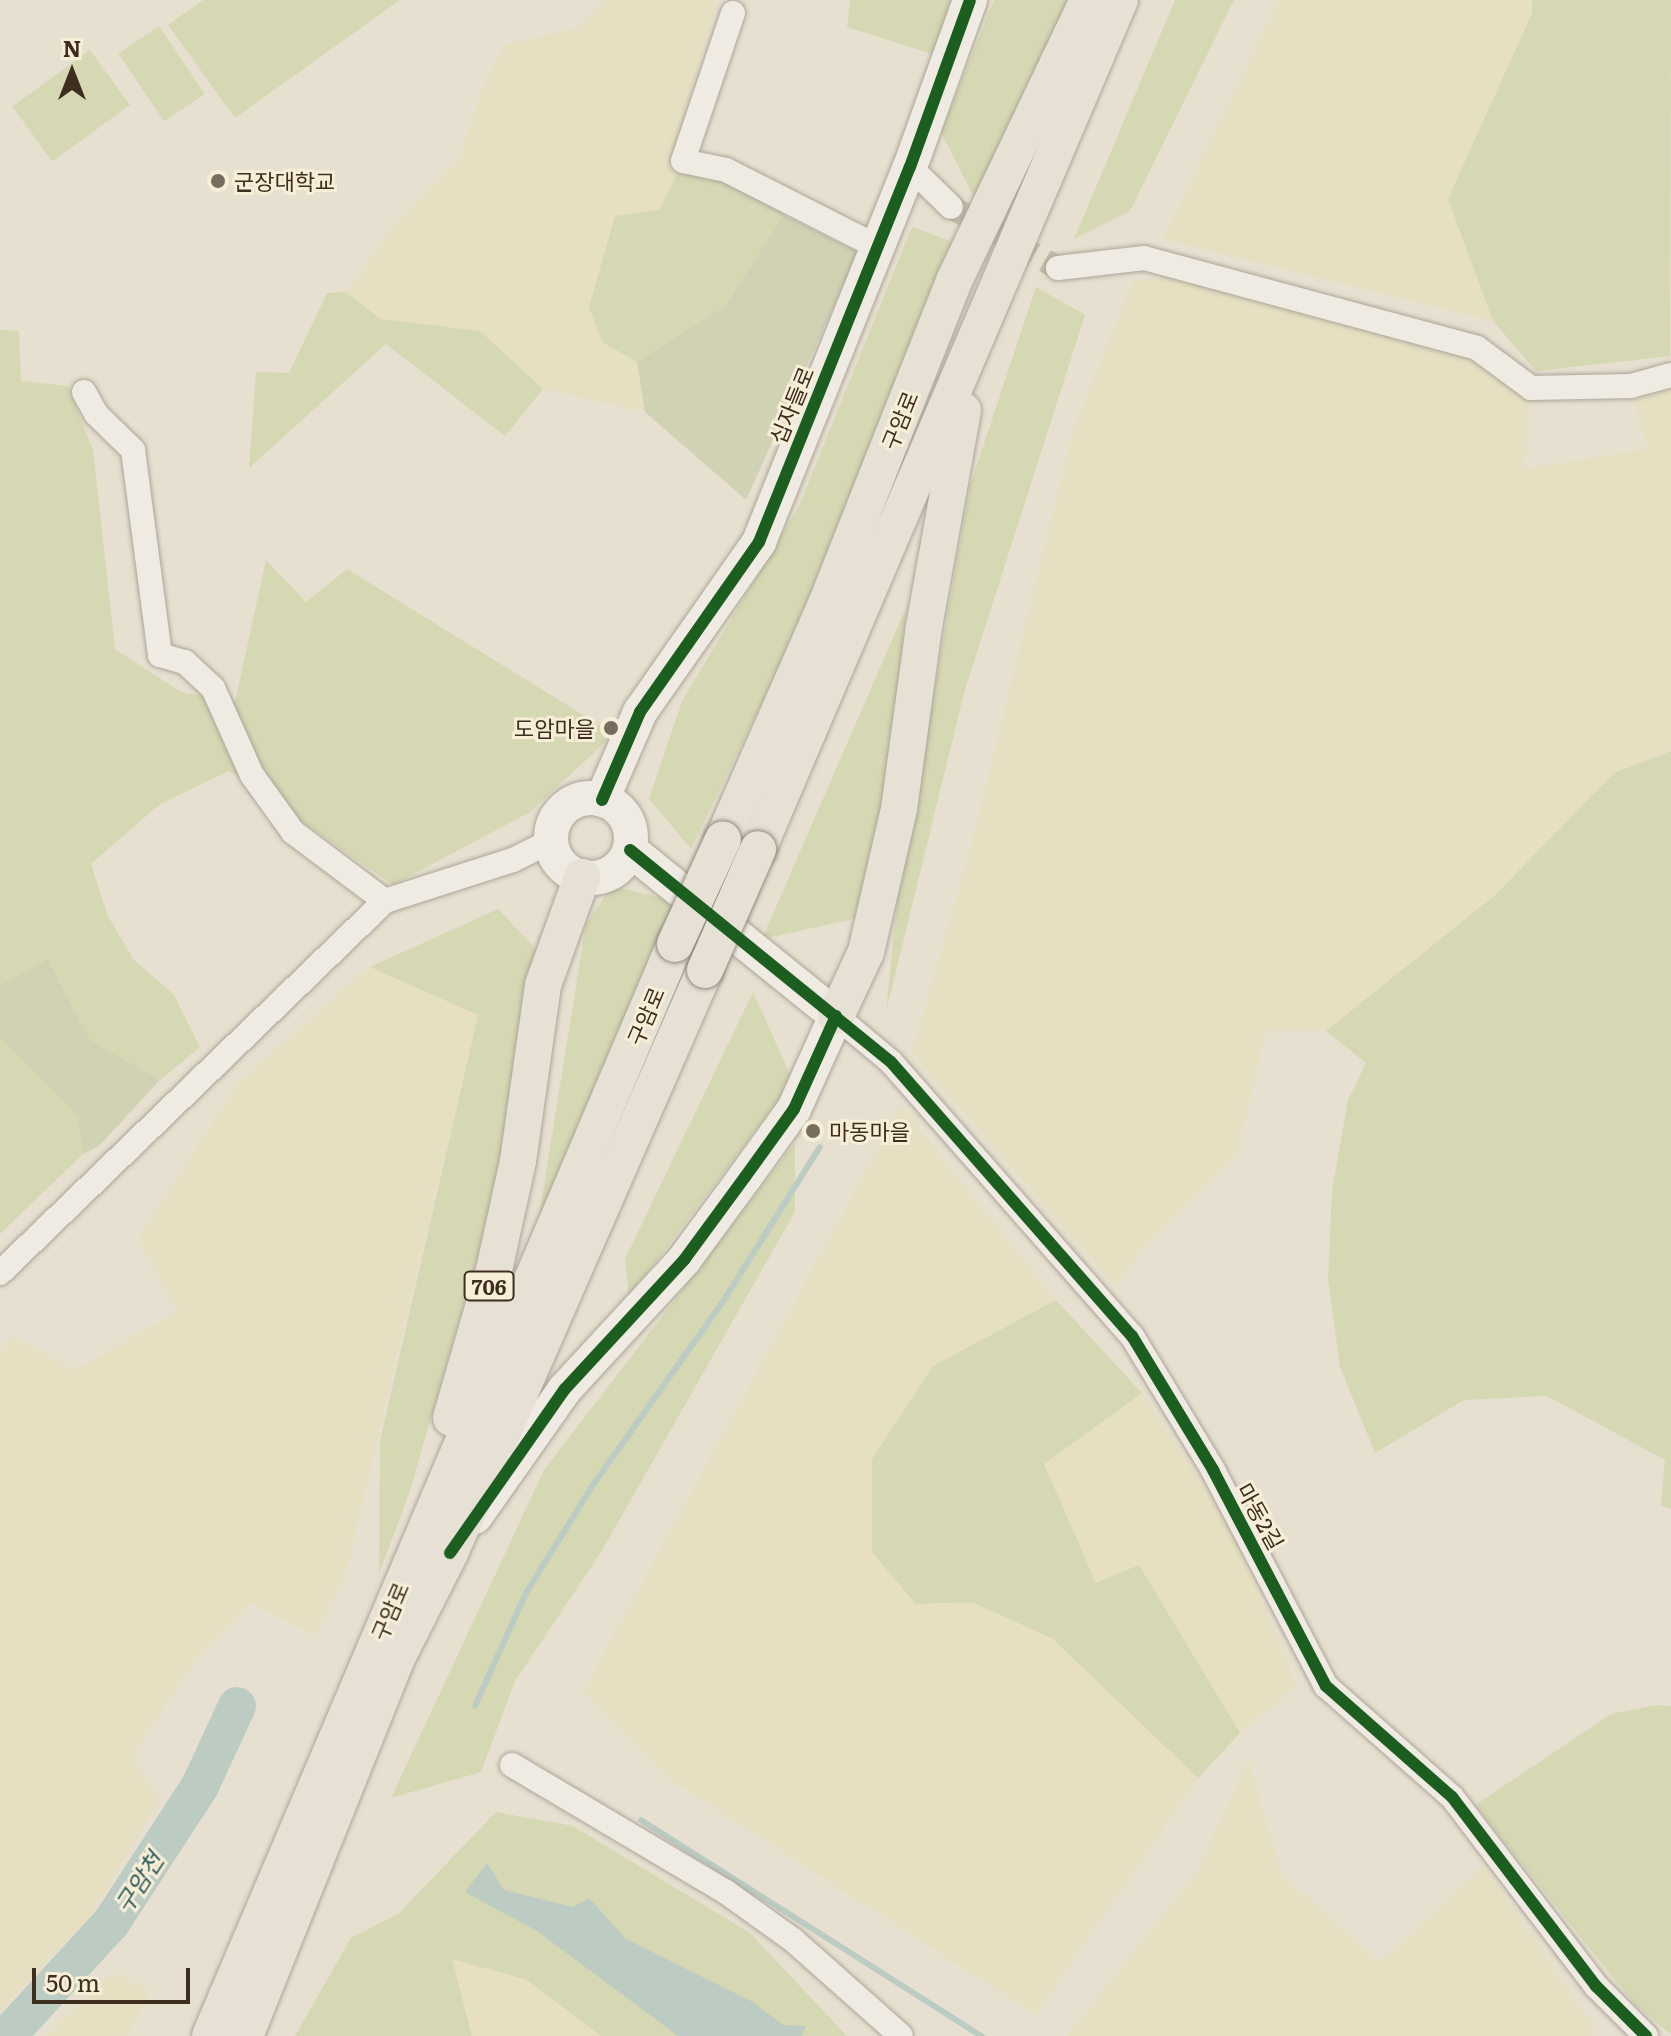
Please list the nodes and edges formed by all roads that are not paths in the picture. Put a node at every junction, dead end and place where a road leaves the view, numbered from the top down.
1 (970, 0) edge
2 (1088, 0) edge
3 (1120, 0) edge
4 (733, 13) dead end
5 (910, 167) junction
6 (951, 207) tunnel mouth
7 (876, 246) junction
8 (1058, 268) tunnel mouth
9 (975, 345) junction
10 (1671, 375) edge
11 (84, 392) dead end
12 (602, 800) junction
13 (551, 841) junction
14 (630, 850) junction
15 (582, 877) junction
16 (385, 901) junction
17 (836, 1016) junction
18 (0, 1273) edge
19 (450, 1553) junction
20 (357, 1685) junction
21 (512, 1765) dead end
22 (210, 2036) edge
23 (245, 2036) edge
24 (901, 2036) edge
25 (1646, 2036) edge

1 - 5 main road, 십자들로
2 - 20 main road, 구암로, bridge
3 - 9 main road, 구암로
4 - 7 street
5 - 6 street
5 - 7 main road, 십자들로
7 - 12 main road, 십자들로
8 - 10 street
9 - 17 main road
9 - 19 main road, 구암로, bridge
11 - 16 street
12 - 13 main road
12 - 14 main road
13 - 15 main road
13 - 16 street
14 - 15 main road
14 - 17 main road
15 - 20 main road, 706
16 - 18 street
17 - 19 main road
17 - 25 street, 마동2길
19 - 23 main road, 구암로
20 - 22 main road, 구암로 / 706
21 - 24 street

